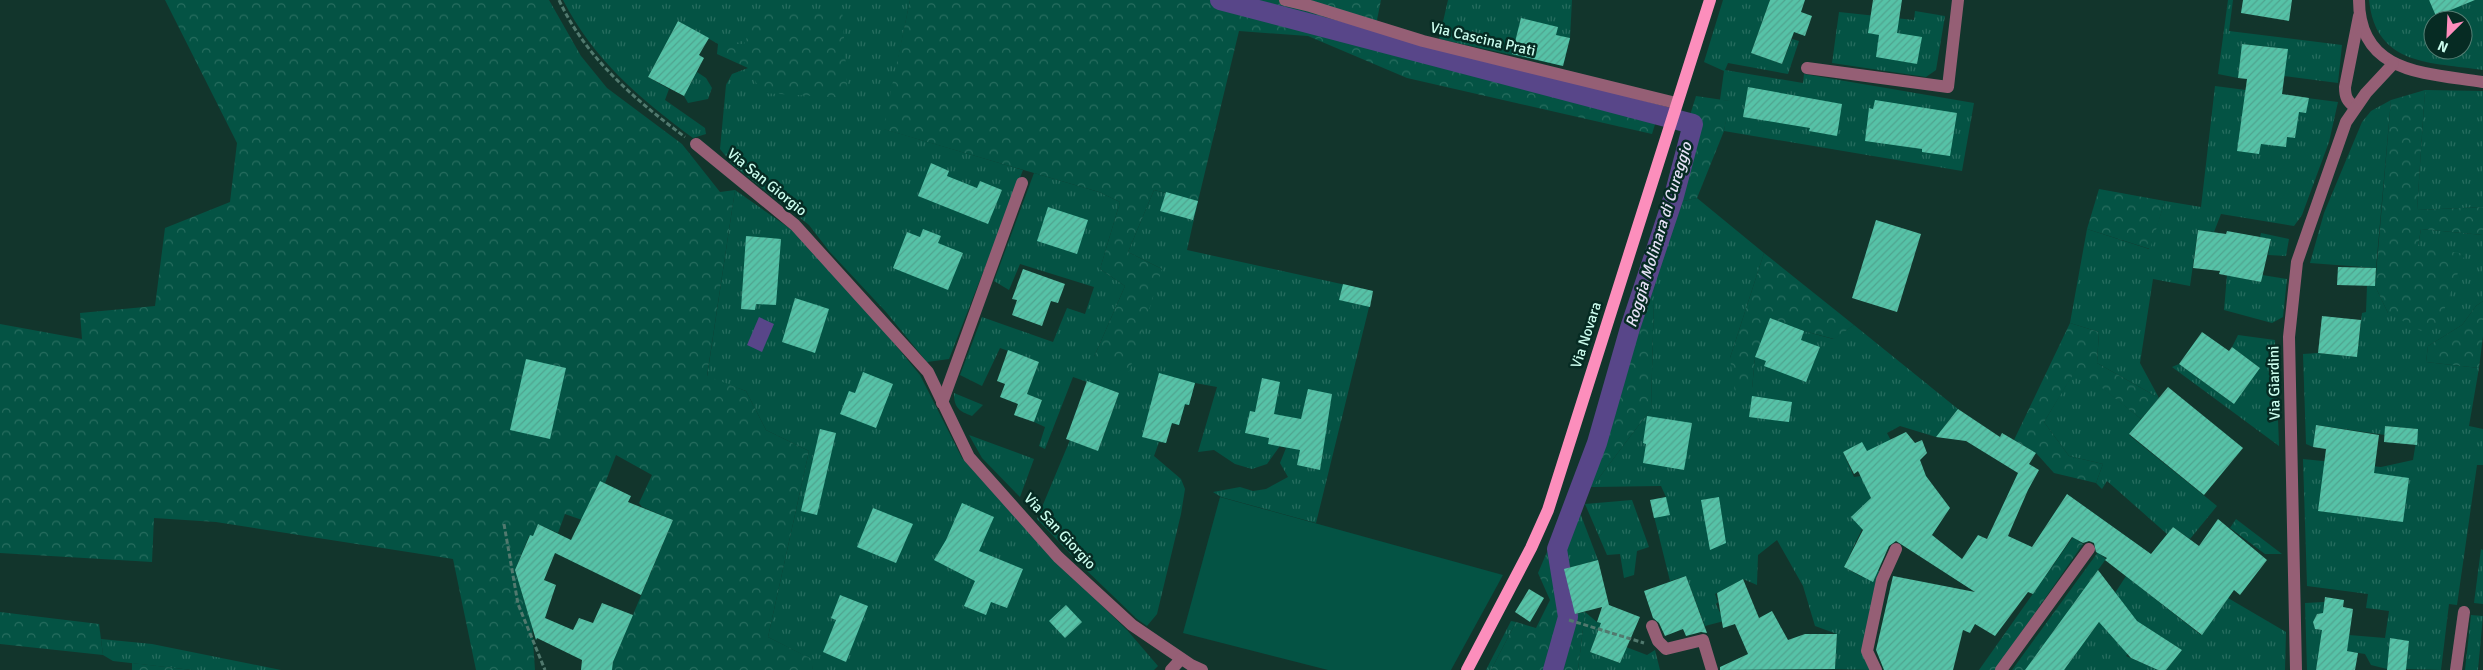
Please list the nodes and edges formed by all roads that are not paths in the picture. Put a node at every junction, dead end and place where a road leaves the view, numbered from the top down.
1 (1285, 0) edge
2 (1710, 0) edge
3 (1958, 0) edge
4 (2359, 0) edge
5 (2359, 16) junction
6 (2393, 64) junction
7 (1807, 68) dead end
8 (2483, 82) edge
9 (1675, 107) junction
10 (2355, 107) junction
11 (696, 144) road end
12 (1022, 183) dead end
13 (942, 402) junction
14 (1896, 549) dead end
15 (2089, 550) dead end
16 (2464, 612) dead end
17 (1652, 626) dead end
18 (1182, 659) junction
19 (1171, 670) edge
20 (1202, 670) edge
21 (1467, 670) edge
22 (1712, 670) edge
23 (1876, 670) edge
24 (2002, 670) edge
25 (2296, 670) edge
26 (2456, 670) edge

1 - 9 street, Via Cascina Prati
2 - 9 main road, Via Novara
3 - 7 street
4 - 5 street
5 - 6 street
5 - 10 street
6 - 8 street
6 - 10 street, Via Giardini
9 - 21 main road, Via Novara
10 - 25 street, Via Giardini
11 - 13 street, Via San Giorgio
12 - 13 street
13 - 18 street, Via San Giorgio
14 - 23 street
15 - 24 street
16 - 26 street
17 - 22 street
18 - 19 street
18 - 20 street, Via San Giorgio

